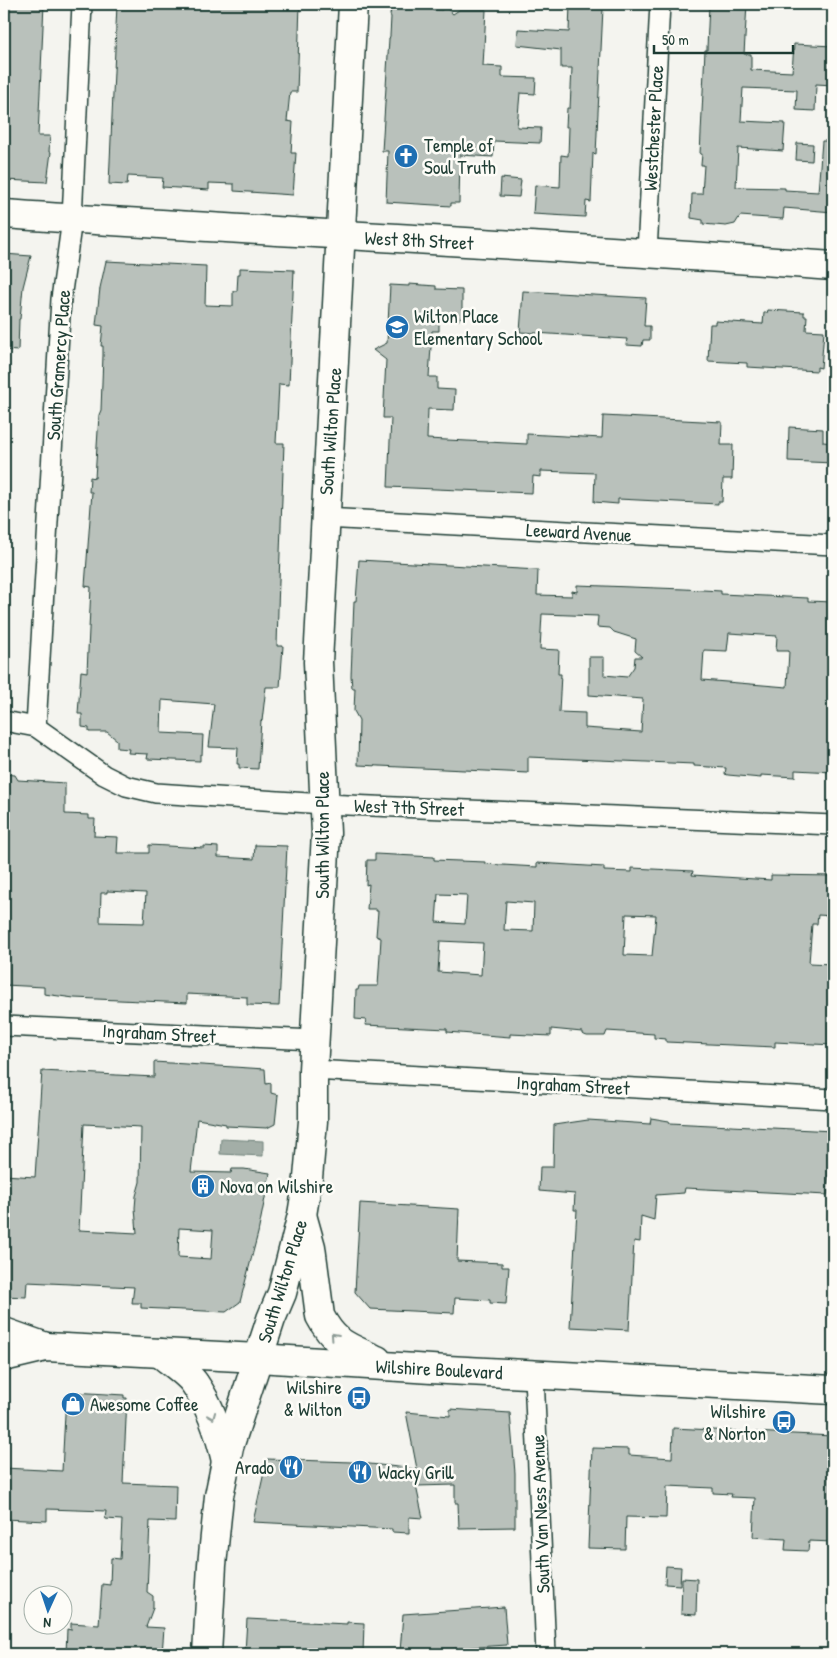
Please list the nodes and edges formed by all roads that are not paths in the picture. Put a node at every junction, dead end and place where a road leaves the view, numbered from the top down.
1 (82, 4) edge
2 (353, 4) edge
3 (660, 4) edge
4 (4, 214) edge
5 (72, 219) junction
6 (341, 236) junction
7 (647, 252) junction
8 (833, 266) edge
9 (324, 518) junction
10 (833, 545) edge
11 (4, 721) edge
12 (36, 727) junction
13 (324, 804) junction
14 (833, 826) edge
15 (4, 1026) edge
16 (315, 1040) junction
17 (313, 1070) junction
18 (833, 1100) edge
19 (302, 1215) junction
20 (4, 1332) edge
21 (46, 1347) junction
22 (160, 1353) junction
23 (4, 1357) edge
24 (258, 1358) junction
25 (392, 1367) junction
26 (534, 1375) junction
27 (833, 1390) edge
28 (226, 1461) junction
29 (207, 1654) edge
30 (546, 1654) edge

1 - 5 street, South Gramercy Place
2 - 6 main road, South Wilton Place
3 - 7 street, Westchester Place
4 - 5 main road, West 8th Street
5 - 6 main road, West 8th Street
5 - 12 street, South Gramercy Place
6 - 7 main road, West 8th Street
6 - 9 main road, South Wilton Place
7 - 8 main road, West 8th Street
9 - 10 street, Leeward Avenue
9 - 13 main road, South Wilton Place
11 - 12 street, West 7th Street
12 - 13 street, West 7th Street
13 - 14 street, West 7th Street
13 - 16 main road, South Wilton Place
15 - 16 street, Ingraham Street
16 - 17 main road, South Wilton Place
17 - 18 street, Ingraham Street
17 - 19 main road, South Wilton Place
19 - 24 main road, South Wilton Place
25 -> 19 main road
20 - 21 main road, Wilshire Boulevard
21 - 22 main road, Wilshire Boulevard
21 - 23 main road, Wilshire Boulevard
22 - 24 main road, Wilshire Boulevard
22 -> 28 main road
24 - 25 main road, Wilshire Boulevard
24 - 28 main road, South Wilton Place
25 - 26 main road, Wilshire Boulevard
26 - 27 main road, Wilshire Boulevard
26 - 30 street, South Van Ness Avenue
28 - 29 main road, South Wilton Place

